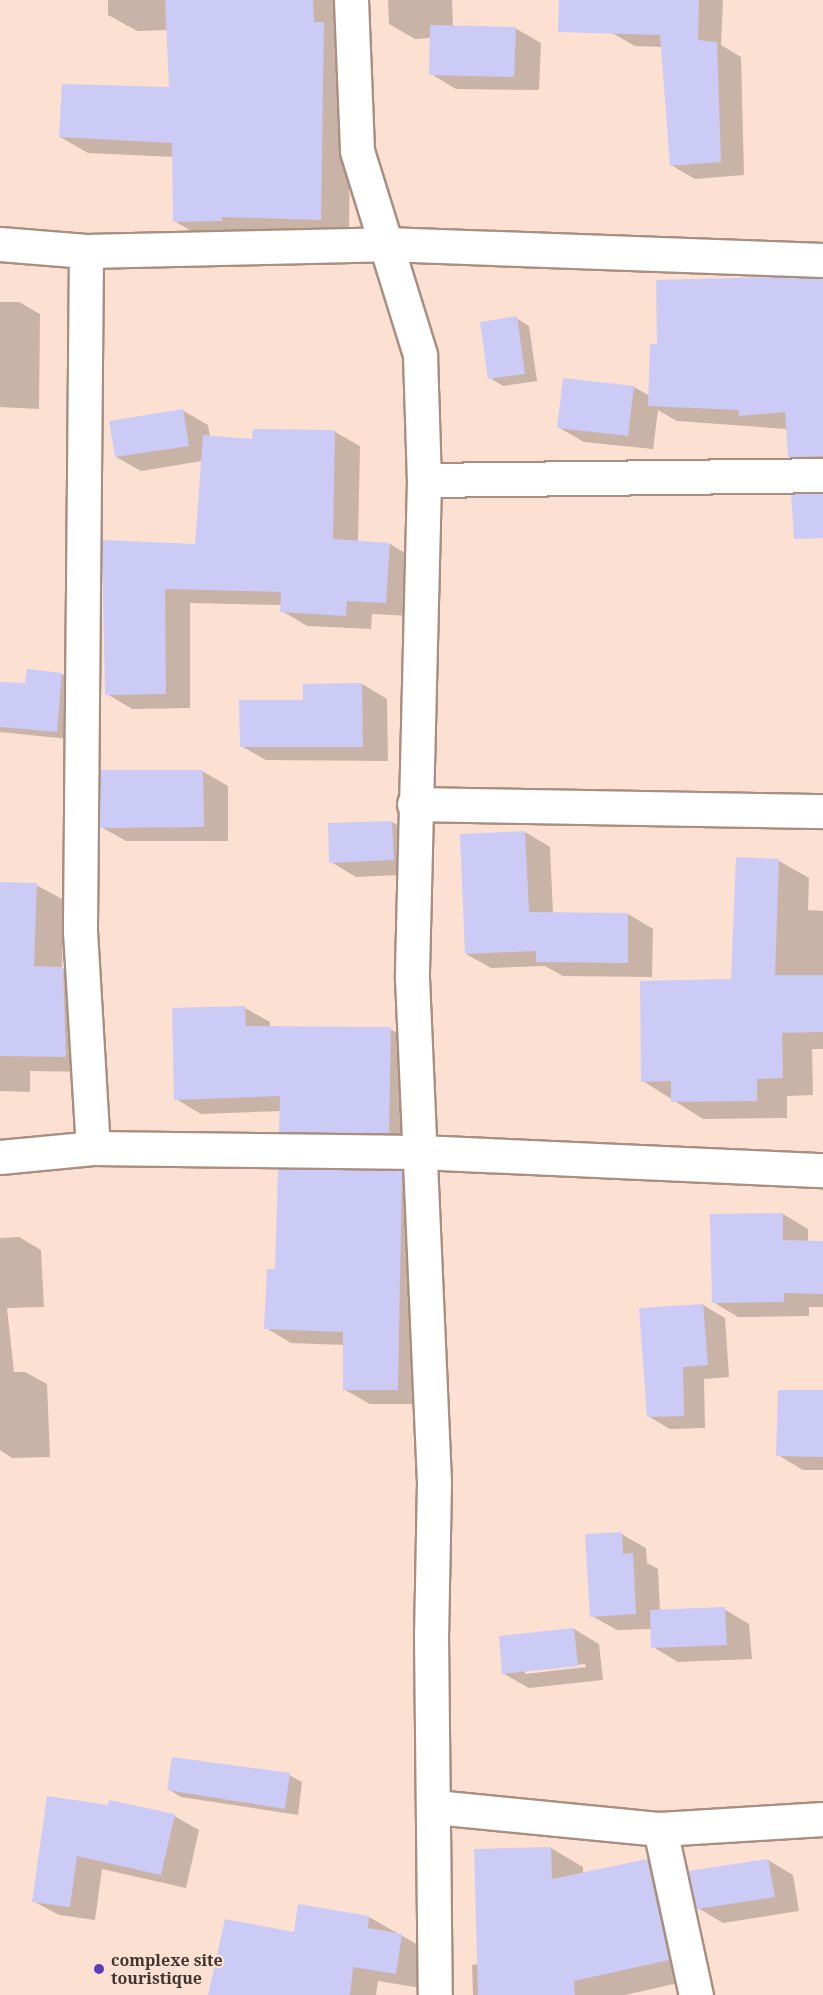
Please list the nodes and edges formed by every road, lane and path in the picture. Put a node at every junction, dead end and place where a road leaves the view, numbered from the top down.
1 (351, 0) edge
2 (0, 244) edge
3 (386, 244) junction
4 (86, 251) junction
5 (823, 260) edge
6 (823, 475) edge
7 (424, 480) junction
8 (414, 804) junction
9 (823, 811) edge
10 (93, 1148) junction
11 (419, 1152) junction
12 (0, 1157) edge
13 (823, 1170) edge
14 (435, 1808) junction
15 (823, 1819) edge
16 (660, 1829) junction
17 (435, 1995) edge
18 (696, 1995) edge

1 - 3 street
2 - 4 street
3 - 4 street
3 - 5 street
3 - 7 street
4 - 10 street
6 - 7 street
7 - 8 street
8 - 9 street
8 - 11 street
10 - 11 street
10 - 12 street
11 - 13 street
11 - 14 street
14 - 16 street
14 - 17 street
15 - 16 street
16 - 18 street

